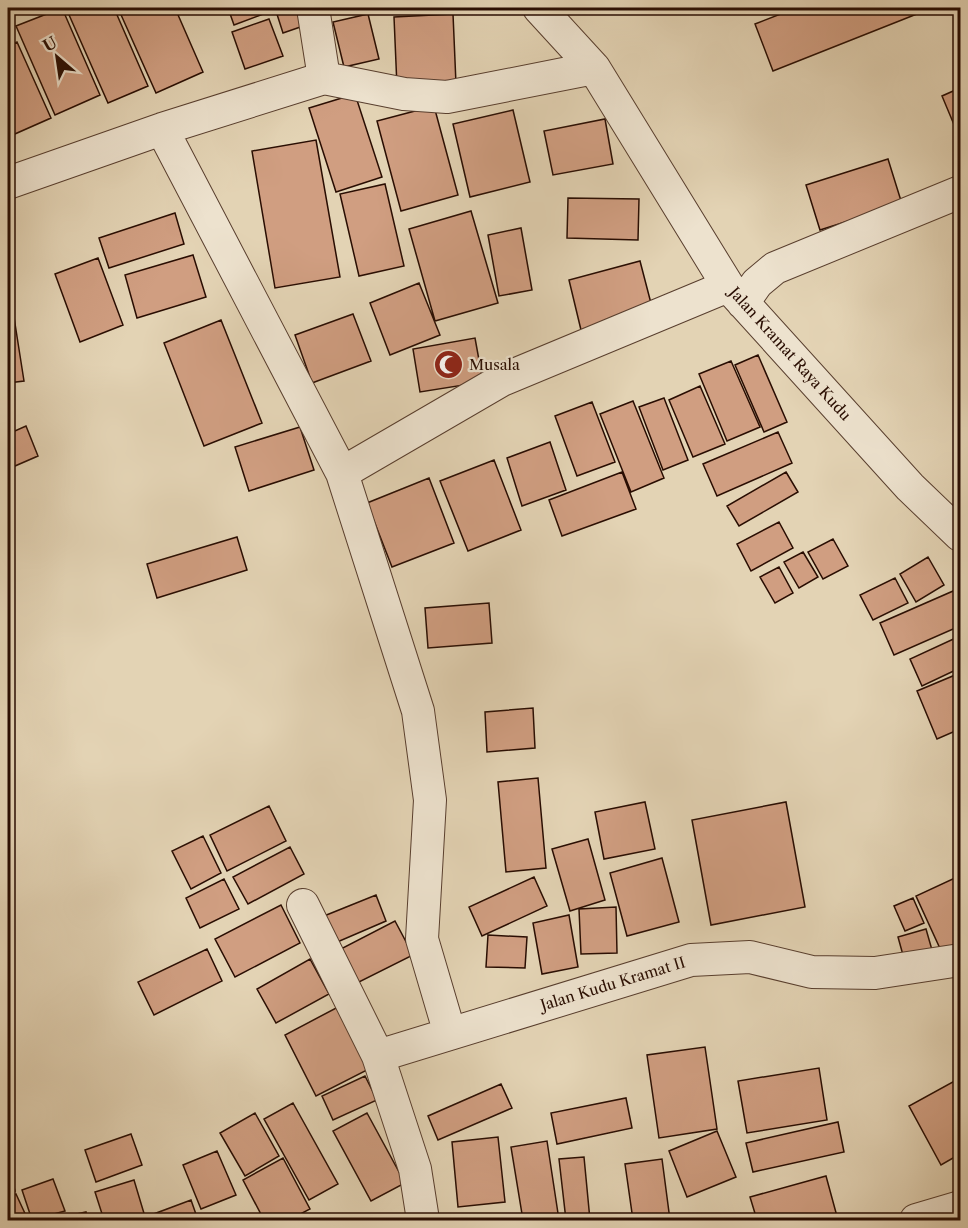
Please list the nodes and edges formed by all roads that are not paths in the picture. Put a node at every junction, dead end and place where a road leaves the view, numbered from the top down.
1 (313, 8) edge
2 (539, 8) edge
3 (594, 68) junction
4 (324, 78) junction
5 (162, 129) junction
6 (8, 183) edge
7 (960, 192) edge
8 (736, 295) junction
9 (342, 473) junction
10 (960, 535) edge
11 (303, 905) dead end
12 (960, 960) edge
13 (450, 1034) junction
14 (378, 1056) junction
15 (954, 1212) edge
16 (423, 1221) edge
17 (916, 1221) edge

1 - 4 street
2 - 3 street, Jalan Kramat Raya Kudu
3 - 4 street
3 - 8 street, Jalan Kramat Raya Kudu
4 - 5 street
5 - 6 street
5 - 9 street
7 - 8 street
8 - 9 street
8 - 10 street, Jalan Kramat Raya Kudu
9 - 13 street
11 - 14 street
12 - 13 street, Jalan Kudu Kramat II
13 - 14 street, Jalan Kudu Kramat II
14 - 16 street
15 - 17 street

